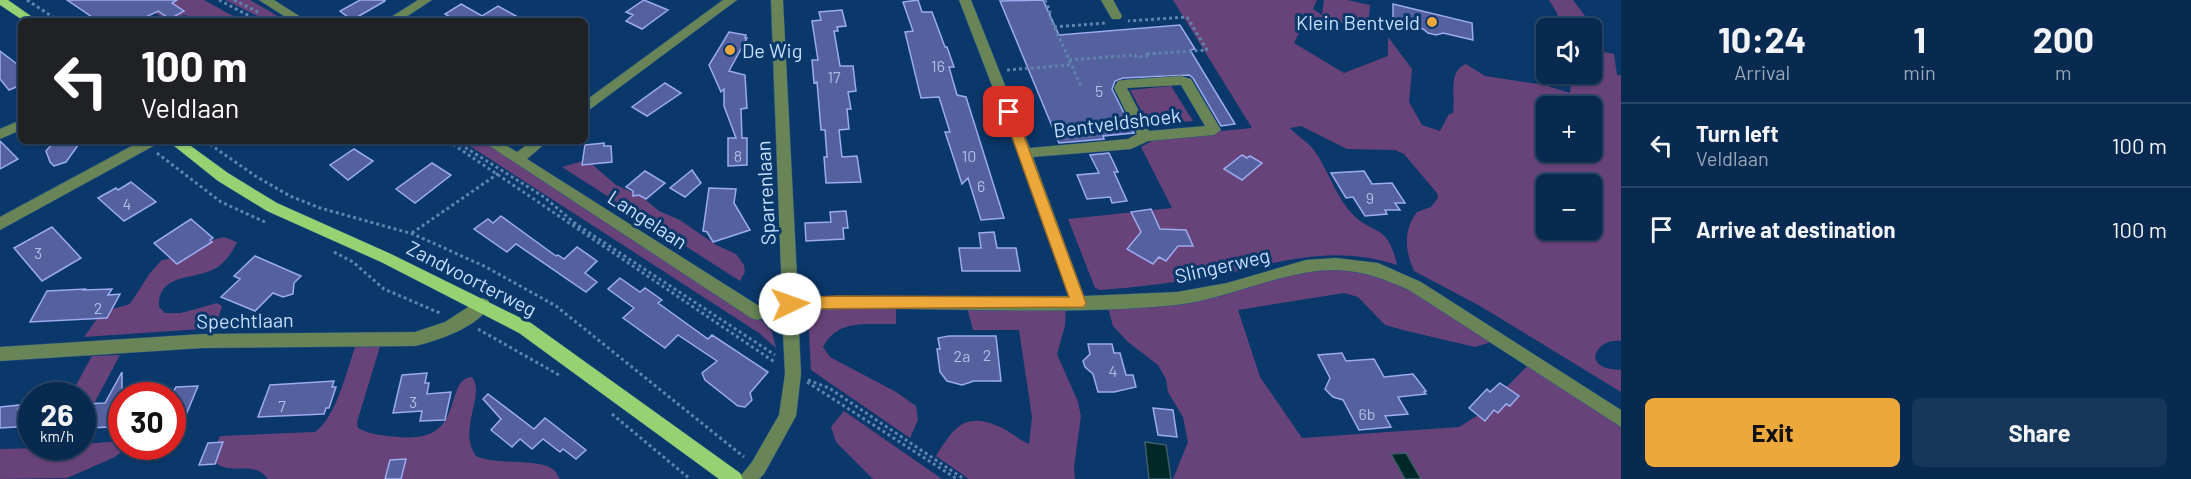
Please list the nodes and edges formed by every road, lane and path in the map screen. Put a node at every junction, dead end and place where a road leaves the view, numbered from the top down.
1 (0, 0) edge
2 (27, 0) edge
3 (219, 0) edge
4 (234, 0) edge
5 (265, 0) edge
6 (426, 0) edge
7 (731, 0) edge
8 (777, 0) edge
9 (965, 0) edge
10 (1045, 0) edge
11 (1107, 0) edge
12 (268, 17) dead end
13 (27, 18) edge
14 (54, 18) edge
15 (254, 18) edge
16 (296, 18) edge
17 (396, 18) edge
18 (1115, 20) junction
19 (1054, 27) junction
20 (1069, 60) junction
21 (1071, 65) junction
22 (993, 71) junction
23 (1081, 86) dead end
24 (588, 106) edge
25 (18, 127) edge
26 (0, 134) edge
27 (1145, 136) junction
28 (147, 144) edge
29 (150, 144) edge
30 (180, 144) edge
31 (209, 144) edge
32 (453, 144) edge
33 (459, 144) edge
34 (494, 144) edge
35 (537, 144) edge
36 (1024, 153) junction
37 (517, 159) junction
38 (500, 172) junction
39 (268, 223) dead end
40 (0, 224) edge
41 (412, 233) junction
42 (326, 249) dead end
43 (1079, 303) junction
44 (790, 304) junction
45 (482, 305) junction
46 (462, 322) junction
47 (0, 354) edge
48 (794, 374) junction
49 (568, 381) dead end
50 (604, 407) dead end
51 (1621, 419) edge
52 (752, 474) edge
53 (690, 479) edge
54 (734, 479) edge
55 (957, 479) edge
56 (964, 479) edge

1 - 13 main road
2 - 14 path
3 - 15 path
4 - 12 path
5 - 16 street
6 - 17 street
7 - 24 street
8 - 44 street, Sparrenlaan
9 - 22 street
10 - 19 path
11 - 18 street
18 - 19 path
18 - 20 path
19 - 20 path
20 - 21 path
21 - 22 path
21 - 23 path
22 - 36 street
25 - 26 street
27 - 27 street, Bentveldshoek
27 - 36 street, Bentveldshoek
28 - 40 street
29 - 39 path
30 - 45 main road, Zandvoorterweg
31 - 41 path
32 - 38 path
33 - 38 path
34 - 37 street, Langelaan
35 - 37 street
36 - 43 street
37 - 38 path
37 - 44 street, Langelaan
38 - 41 path
38 - 48 path
38 - 48 path
41 - 52 path
42 - 46 path
43 - 44 street, Slingerweg
43 - 51 street, Slingerweg
44 - 48 street, Sparrenlaan
45 - 46 street, Spechtlaan
45 - 54 main road, Zandvoorterweg
46 - 47 street, Spechtlaan
46 - 49 path
48 - 52 street, Sparrenlaan
48 - 55 path
48 - 56 path
50 - 53 path

